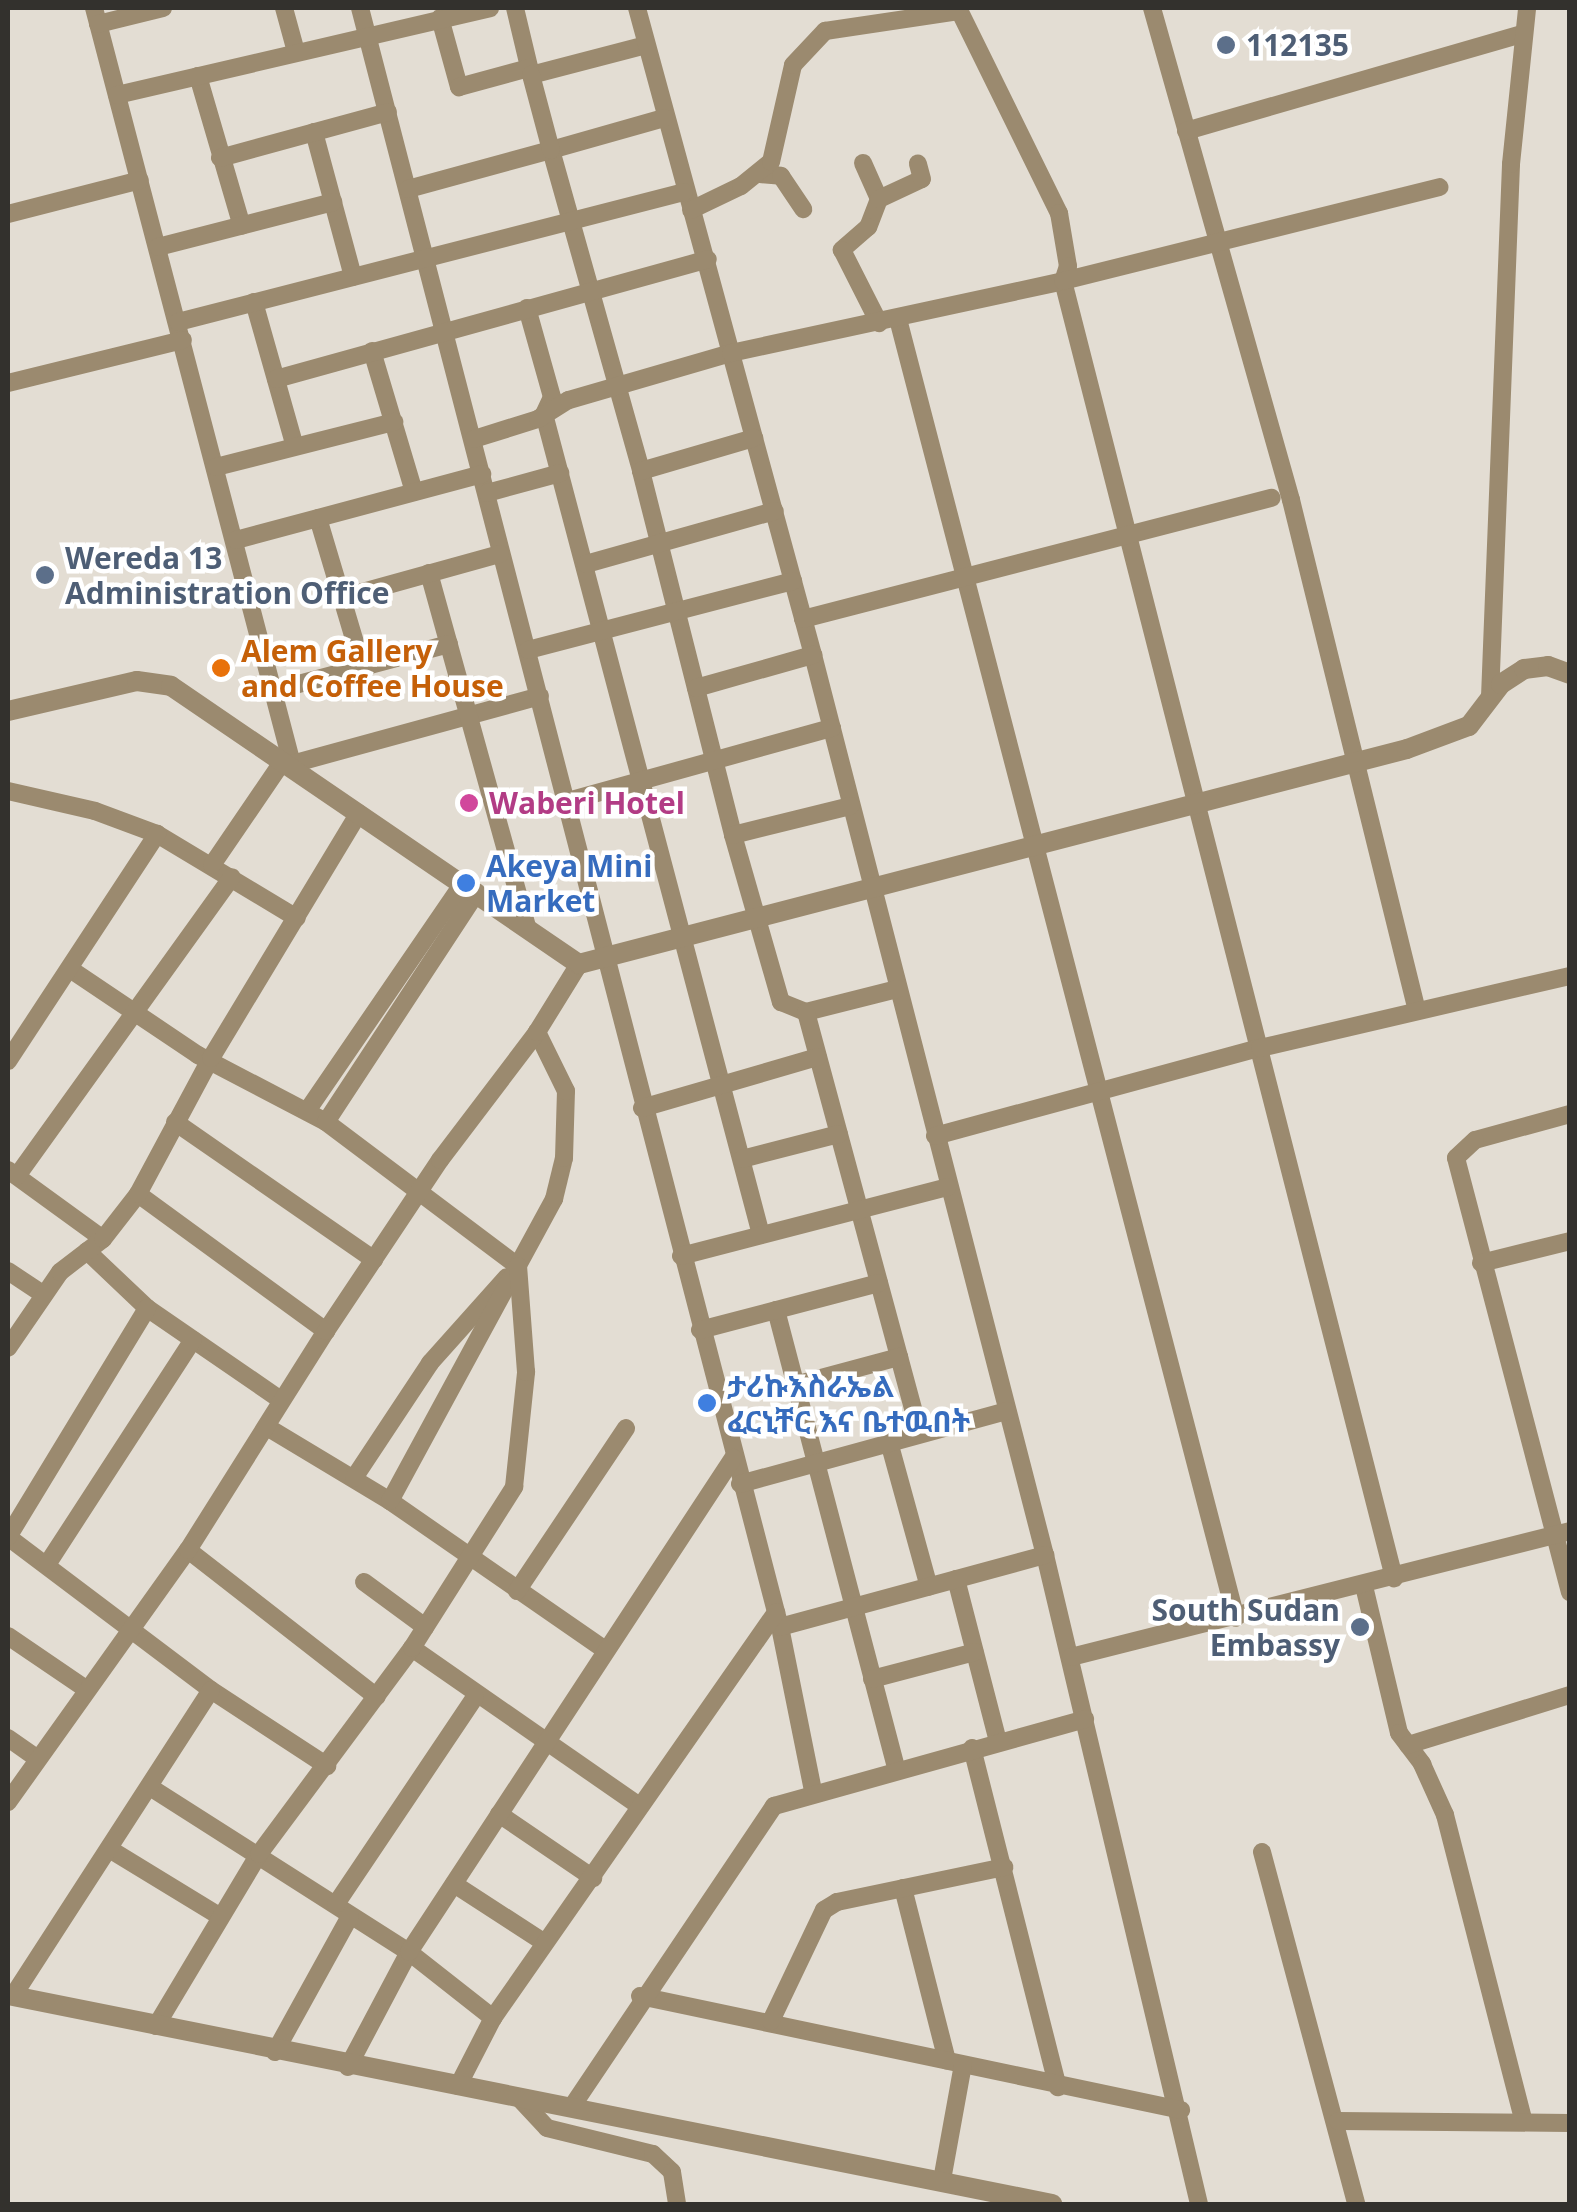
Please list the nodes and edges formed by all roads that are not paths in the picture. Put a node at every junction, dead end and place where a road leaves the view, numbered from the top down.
1 (163, 8) edge
2 (284, 8) edge
3 (360, 8) edge
4 (490, 8) edge
5 (515, 8) edge
6 (637, 8) edge
7 (838, 8) edge
8 (1152, 8) edge
9 (1527, 8) edge
10 (958, 9) edge
11 (96, 16) edge
12 (440, 18) junction
13 (840, 28) junction
14 (367, 34) junction
15 (1522, 34) junction
16 (646, 44) junction
17 (296, 52) junction
18 (530, 72) junction
19 (198, 76) junction
20 (117, 95) junction
21 (388, 112) junction
22 (664, 118) junction
23 (1186, 131) junction
24 (314, 132) junction
25 (551, 150) junction
26 (220, 158) junction
27 (863, 163) dead end
28 (918, 164) dead end
29 (760, 174) junction
30 (140, 180) junction
31 (1439, 186) dead end
32 (408, 190) junction
33 (880, 199) junction
34 (688, 201) junction
35 (333, 202) junction
36 (804, 209) dead end
37 (8, 214) edge
38 (572, 220) junction
39 (242, 226) junction
40 (1217, 243) junction
41 (158, 248) junction
42 (426, 258) junction
43 (708, 259) junction
44 (353, 277) junction
45 (1063, 282) junction
46 (592, 290) junction
47 (254, 302) junction
48 (527, 308) junction
49 (888, 321) junction
50 (180, 331) junction
51 (447, 331) junction
52 (372, 351) junction
53 (731, 353) junction
54 (276, 379) junction
55 (8, 383) edge
56 (617, 386) junction
57 (544, 414) junction
58 (394, 422) junction
59 (754, 438) junction
60 (474, 439) junction
61 (294, 443) junction
62 (216, 467) junction
63 (641, 470) junction
64 (560, 473) junction
65 (482, 474) junction
66 (414, 492) junction
67 (487, 493) junction
68 (1272, 498) dead end
69 (775, 511) junction
70 (318, 518) junction
71 (1127, 536) junction
72 (236, 540) junction
73 (660, 543) junction
74 (500, 554) junction
75 (586, 564) junction
76 (430, 572) junction
77 (793, 581) junction
78 (965, 581) junction
79 (340, 598) junction
80 (674, 609) junction
81 (804, 619) junction
82 (601, 630) junction
83 (449, 644) junction
84 (528, 650) junction
85 (813, 655) junction
86 (362, 666) junction
87 (1569, 673) edge
88 (696, 688) junction
89 (276, 690) junction
90 (540, 696) junction
91 (1490, 697) junction
92 (8, 711) edge
93 (469, 715) junction
94 (832, 728) junction
95 (288, 763) junction
96 (714, 763) junction
97 (1355, 764) junction
98 (640, 780) junction
99 (8, 792) edge
100 (568, 801) junction
101 (1195, 805) junction
102 (850, 806) junction
103 (359, 813) junction
104 (157, 834) junction
105 (733, 836) junction
106 (1036, 850) junction
107 (212, 865) junction
108 (232, 877) junction
109 (470, 888) junction
110 (872, 890) junction
111 (297, 918) junction
112 (756, 918) junction
113 (528, 929) junction
114 (681, 937) junction
115 (604, 959) junction
116 (578, 964) junction
117 (70, 969) junction
118 (1570, 976) edge
119 (897, 989) junction
120 (1416, 1011) junction
121 (806, 1012) junction
122 (137, 1016) junction
123 (538, 1032) junction
124 (1260, 1048) junction
125 (210, 1058) junction
126 (818, 1058) junction
127 (8, 1061) edge
128 (723, 1087) junction
129 (1099, 1093) junction
130 (642, 1108) junction
131 (308, 1111) junction
132 (1570, 1114) edge
133 (175, 1122) junction
134 (326, 1122) junction
135 (839, 1134) junction
136 (935, 1136) junction
137 (742, 1160) junction
138 (12, 1172) edge
139 (947, 1187) junction
140 (138, 1194) junction
141 (419, 1194) junction
142 (859, 1210) junction
143 (760, 1235) junction
144 (103, 1238) junction
145 (1570, 1241) edge
146 (87, 1251) junction
147 (681, 1256) junction
148 (374, 1260) junction
149 (1482, 1263) junction
150 (518, 1266) junction
151 (8, 1271) edge
152 (879, 1283) junction
153 (44, 1295) junction
154 (147, 1308) junction
155 (776, 1310) junction
156 (700, 1330) junction
157 (326, 1331) junction
158 (193, 1340) junction
159 (8, 1348) edge
160 (899, 1357) junction
161 (795, 1384) junction
162 (281, 1400) junction
163 (1007, 1410) junction
164 (267, 1427) junction
165 (626, 1428) dead end
166 (920, 1434) junction
167 (890, 1442) junction
168 (733, 1458) junction
169 (816, 1462) junction
170 (354, 1478) junction
171 (740, 1484) junction
172 (390, 1501) junction
173 (1561, 1532) edge
174 (8, 1537) edge
175 (188, 1550) junction
176 (1046, 1555) junction
177 (473, 1559) junction
178 (48, 1563) junction
179 (1394, 1578) junction
180 (956, 1580) junction
181 (364, 1582) dead end
182 (1364, 1586) junction
183 (929, 1587) junction
184 (516, 1591) junction
185 (1570, 1592) edge
186 (854, 1607) junction
187 (1236, 1618) junction
188 (778, 1619) junction
189 (425, 1628) junction
190 (131, 1630) junction
191 (8, 1636) edge
192 (412, 1648) junction
193 (604, 1649) junction
194 (974, 1652) junction
195 (1071, 1657) junction
196 (872, 1679) junction
197 (86, 1689) junction
198 (211, 1690) junction
199 (1570, 1695) edge
200 (378, 1697) junction
201 (475, 1698) junction
202 (1084, 1718) junction
203 (8, 1738) edge
204 (998, 1741) junction
205 (1408, 1744) junction
206 (546, 1747) junction
207 (972, 1748) junction
208 (36, 1758) junction
209 (327, 1766) junction
210 (896, 1768) junction
211 (152, 1789) junction
212 (813, 1790) junction
213 (8, 1802) edge
214 (638, 1806) junction
215 (500, 1814) junction
216 (110, 1850) junction
217 (1262, 1852) dead end
218 (259, 1854) junction
219 (1004, 1866) junction
220 (593, 1878) junction
221 (454, 1884) junction
222 (903, 1888) junction
223 (343, 1910) junction
224 (220, 1916) junction
225 (546, 1943) junction
226 (410, 1952) junction
227 (10, 1995) edge
228 (640, 1996) junction
229 (493, 2018) junction
230 (770, 2021) junction
231 (156, 2026) junction
232 (275, 2052) junction
233 (955, 2062) junction
234 (348, 2068) junction
235 (458, 2086) junction
236 (1058, 2086) junction
237 (521, 2100) junction
238 (570, 2108) junction
239 (1181, 2110) junction
240 (1338, 2121) junction
241 (1524, 2122) junction
242 (1570, 2123) edge
243 (942, 2180) junction
244 (677, 2204) edge
245 (1052, 2204) edge
246 (1199, 2204) edge
247 (1356, 2204) edge

1 - 11 street
2 - 17 street
3 - 14 street
4 - 12 street
5 - 18 street
6 - 16 street
7 - 13 street
8 - 23 street
9 - 15 street
10 - 13 street
10 - 45 street
11 - 20 street
12 - 14 street
12 - 18 street
13 - 29 street
14 - 17 street
14 - 21 street
15 - 23 street
15 - 91 street
16 - 18 street
16 - 22 street
17 - 19 street
18 - 25 street
19 - 20 street
19 - 26 street
20 - 30 street
21 - 24 street
21 - 32 street
22 - 25 street
22 - 34 street
23 - 40 street
24 - 26 street
24 - 35 street
25 - 32 street
25 - 38 street
26 - 39 street
27 - 33 street
28 - 33 street
29 - 34 street
29 - 36 street
30 - 37 street
30 - 41 street
31 - 40 street
32 - 42 street
33 - 49 street
34 - 38 street
34 - 43 street
35 - 39 street
35 - 44 street
38 - 42 street
38 - 46 street
39 - 41 street
40 - 45 street
40 - 97 street
41 - 50 street
42 - 44 street
42 - 51 street
43 - 46 street
43 - 53 street
44 - 47 street
45 - 49 street
45 - 71 street
46 - 48 street
46 - 56 street
47 - 50 street
47 - 54 street
48 - 51 street
48 - 57 street
49 - 53 street
49 - 78 street
50 - 55 street
50 - 62 street
51 - 52 street
51 - 60 street
52 - 54 street
52 - 58 street
53 - 56 street
53 - 59 street
54 - 61 street
56 - 57 street
56 - 63 street
57 - 60 street
57 - 64 street
58 - 61 street
58 - 66 street
59 - 63 street
59 - 69 street
60 - 65 street
61 - 62 street
62 - 72 street
63 - 73 street
64 - 67 street
64 - 75 street
65 - 66 street
65 - 67 street
66 - 70 street
67 - 74 street
68 - 71 street
69 - 73 street
69 - 77 street
70 - 72 street
70 - 79 street
71 - 78 street
71 - 101 street
72 - 89 street
73 - 75 street
73 - 80 street
74 - 76 street
74 - 84 street
75 - 82 street
76 - 79 street
76 - 83 street
77 - 80 street
77 - 81 street
78 - 81 street
78 - 106 street
79 - 86 street
80 - 82 street
80 - 88 street
81 - 85 street
82 - 84 street
82 - 98 street
83 - 86 street
83 - 93 street
84 - 90 street
85 - 88 street
85 - 94 street
86 - 89 street
87 - 91 street
88 - 96 street
89 - 95 street
90 - 93 street
90 - 100 street
91 - 97 street
92 - 95 street
93 - 95 street
93 - 113 street
94 - 96 street
94 - 102 street
95 - 103 street
95 - 107 street
96 - 98 street
96 - 105 street
97 - 101 street
97 - 120 street
98 - 100 street
98 - 114 street
99 - 104 street
100 - 115 street
101 - 106 street
101 - 124 street
102 - 105 street
102 - 110 street
103 - 109 street
103 - 111 street
104 - 107 street
104 - 117 street
105 - 112 street
106 - 110 street
106 - 129 street
107 - 108 street
108 - 111 street
108 - 122 street
109 - 113 street
109 - 131 street
109 - 134 street
110 - 112 street
110 - 119 street
111 - 125 street
112 - 114 street
112 - 121 street
113 - 116 street
114 - 115 street
114 - 128 street
115 - 116 street
115 - 130 street
116 - 123 street
117 - 122 street
117 - 127 street
118 - 120 street
119 - 121 street
119 - 136 street
120 - 124 street
121 - 126 street
122 - 125 street
122 - 138 street
123 - 141 street
123 - 150 street
124 - 129 street
124 - 179 street
125 - 131 street
125 - 133 street
126 - 128 street
126 - 135 street
128 - 130 street
128 - 137 street
129 - 136 street
129 - 187 street
130 - 147 street
131 - 134 street
132 - 149 street
133 - 140 street
133 - 148 street
134 - 141 street
135 - 137 street
135 - 142 street
136 - 139 street
137 - 143 street
138 - 144 street
139 - 142 street
139 - 163 street
140 - 144 street
140 - 157 street
141 - 148 street
141 - 150 street
142 - 143 street
142 - 152 street
143 - 147 street
144 - 146 street
145 - 149 street
146 - 153 street
146 - 154 street
147 - 156 street
148 - 157 street
149 - 173 street
150 - 170 street
150 - 172 street
150 - 177 street
151 - 153 street
152 - 155 street
152 - 160 street
153 - 159 street
154 - 158 street
154 - 174 street
155 - 156 street
155 - 161 street
156 - 168 street
157 - 162 street
158 - 162 street
158 - 178 street
160 - 161 street
160 - 166 street
161 - 169 street
162 - 164 street
163 - 166 street
163 - 176 street
164 - 170 street
164 - 175 street
165 - 184 street
166 - 167 street
167 - 169 street
167 - 183 street
168 - 171 street
168 - 193 street
169 - 171 street
169 - 186 street
170 - 172 street
171 - 188 street
172 - 177 street
173 - 179 street
173 - 185 street
174 - 178 street
175 - 190 street
175 - 200 street
176 - 180 street
176 - 195 street
177 - 184 street
177 - 189 street
178 - 190 street
179 - 182 street
180 - 183 street
180 - 194 street
181 - 189 street
182 - 187 street
182 - 205 street
183 - 186 street
184 - 193 street
186 - 188 street
186 - 196 street
187 - 195 street
188 - 212 street
188 - 214 street
189 - 192 street
190 - 197 street
190 - 198 street
191 - 197 street
192 - 200 street
192 - 201 street
193 - 206 street
194 - 196 street
194 - 204 street
195 - 202 street
196 - 210 street
197 - 208 street
198 - 209 street
198 - 211 street
199 - 205 street
200 - 209 street
201 - 206 street
201 - 223 street
202 - 204 street
202 - 239 street
203 - 208 street
204 - 207 street
205 - 241 street
206 - 214 street
206 - 215 street
207 - 210 street
207 - 219 street
208 - 213 street
209 - 218 street
210 - 212 street
211 - 216 street
211 - 218 street
212 - 228 street
214 - 220 street
215 - 220 street
215 - 221 street
216 - 224 street
216 - 227 street
217 - 240 street
218 - 223 street
218 - 224 street
219 - 222 street
219 - 236 street
220 - 225 street
221 - 225 street
221 - 226 street
222 - 230 street
222 - 233 street
223 - 226 street
223 - 232 street
224 - 231 street
225 - 229 street
226 - 229 street
226 - 234 street
227 - 231 street
228 - 230 street
228 - 238 street
229 - 235 street
230 - 233 street
231 - 232 street
232 - 234 street
233 - 236 street
233 - 243 street
234 - 235 street
235 - 237 street
236 - 239 street
237 - 238 street
237 - 244 street
238 - 243 street
239 - 246 street
240 - 241 street
240 - 247 street
241 - 242 street
243 - 245 street

